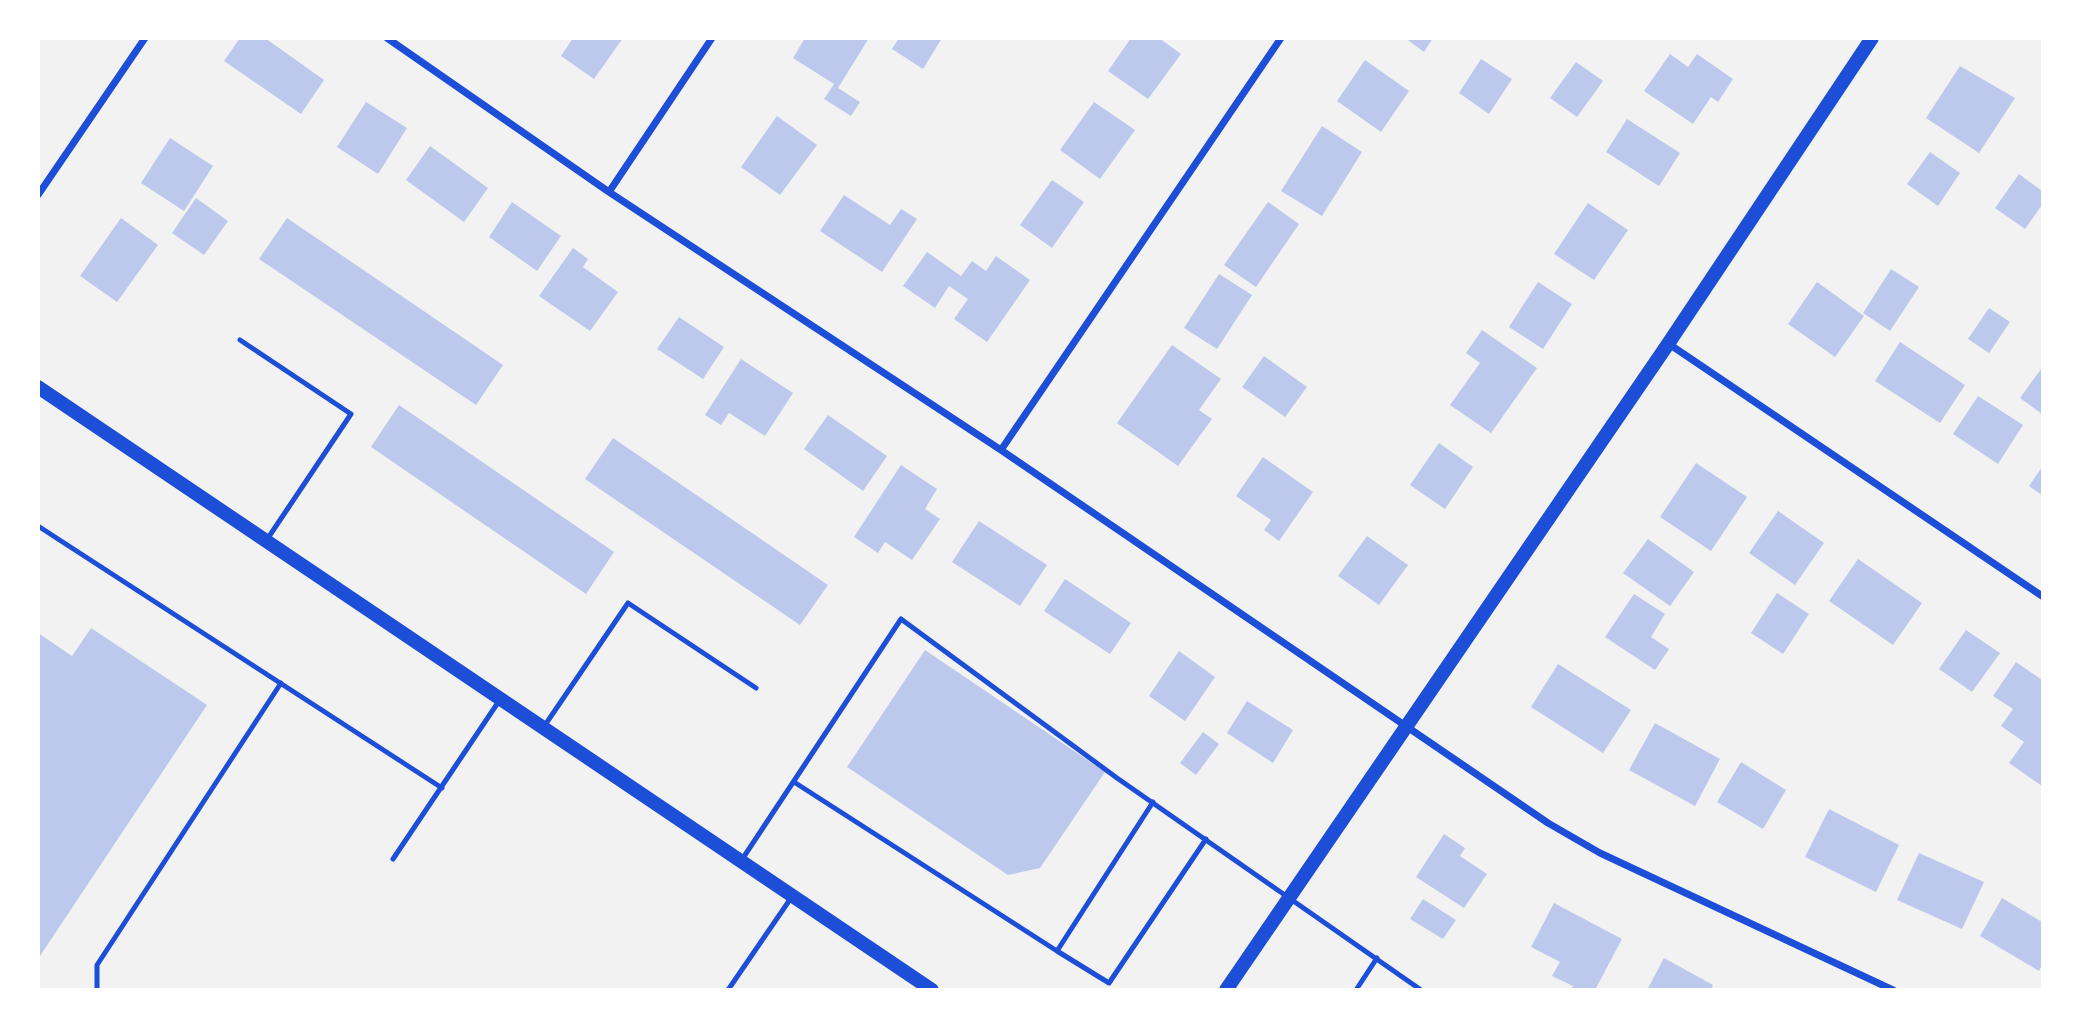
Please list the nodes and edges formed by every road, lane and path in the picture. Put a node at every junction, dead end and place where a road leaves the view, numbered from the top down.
1 (145, 38) edge
2 (387, 38) edge
3 (712, 38) edge
4 (1281, 38) edge
5 (1872, 38) edge
6 (608, 192) junction
7 (38, 195) edge
8 (240, 340) dead end
9 (1668, 344) junction
10 (38, 387) edge
11 (1001, 450) junction
12 (38, 526) edge
13 (266, 541) junction
14 (2042, 596) edge
15 (281, 683) junction
16 (756, 688) dead end
17 (500, 699) junction
18 (1407, 727) junction
19 (543, 728) junction
20 (794, 782) junction
21 (442, 788) junction
22 (1153, 802) junction
23 (1206, 839) junction
24 (393, 859) dead end
25 (741, 861) junction
26 (793, 895) junction
27 (1290, 897) junction
28 (1057, 951) junction
29 (1377, 958) junction
30 (97, 989) edge
31 (728, 989) edge
32 (932, 989) edge
33 (1226, 989) edge
34 (1356, 989) edge
35 (1421, 989) edge
36 (1893, 989) edge

1 - 7 street
2 - 6 street
3 - 6 street
4 - 11 street
5 - 9 main road
6 - 11 street
8 - 13 lane
9 - 14 street
9 - 18 main road
10 - 13 main road
11 - 18 street
12 - 15 lane
13 - 17 main road
15 - 21 lane
15 - 30 lane
16 - 19 lane
17 - 19 main road
17 - 21 lane
18 - 27 main road
18 - 36 street
19 - 25 main road
20 - 22 lane
20 - 25 lane
20 - 28 lane
21 - 24 lane
22 - 23 lane
22 - 28 lane
23 - 27 lane
23 - 28 lane
25 - 26 main road
26 - 31 lane
26 - 32 main road
27 - 29 lane
27 - 33 main road
29 - 34 lane
29 - 35 lane

